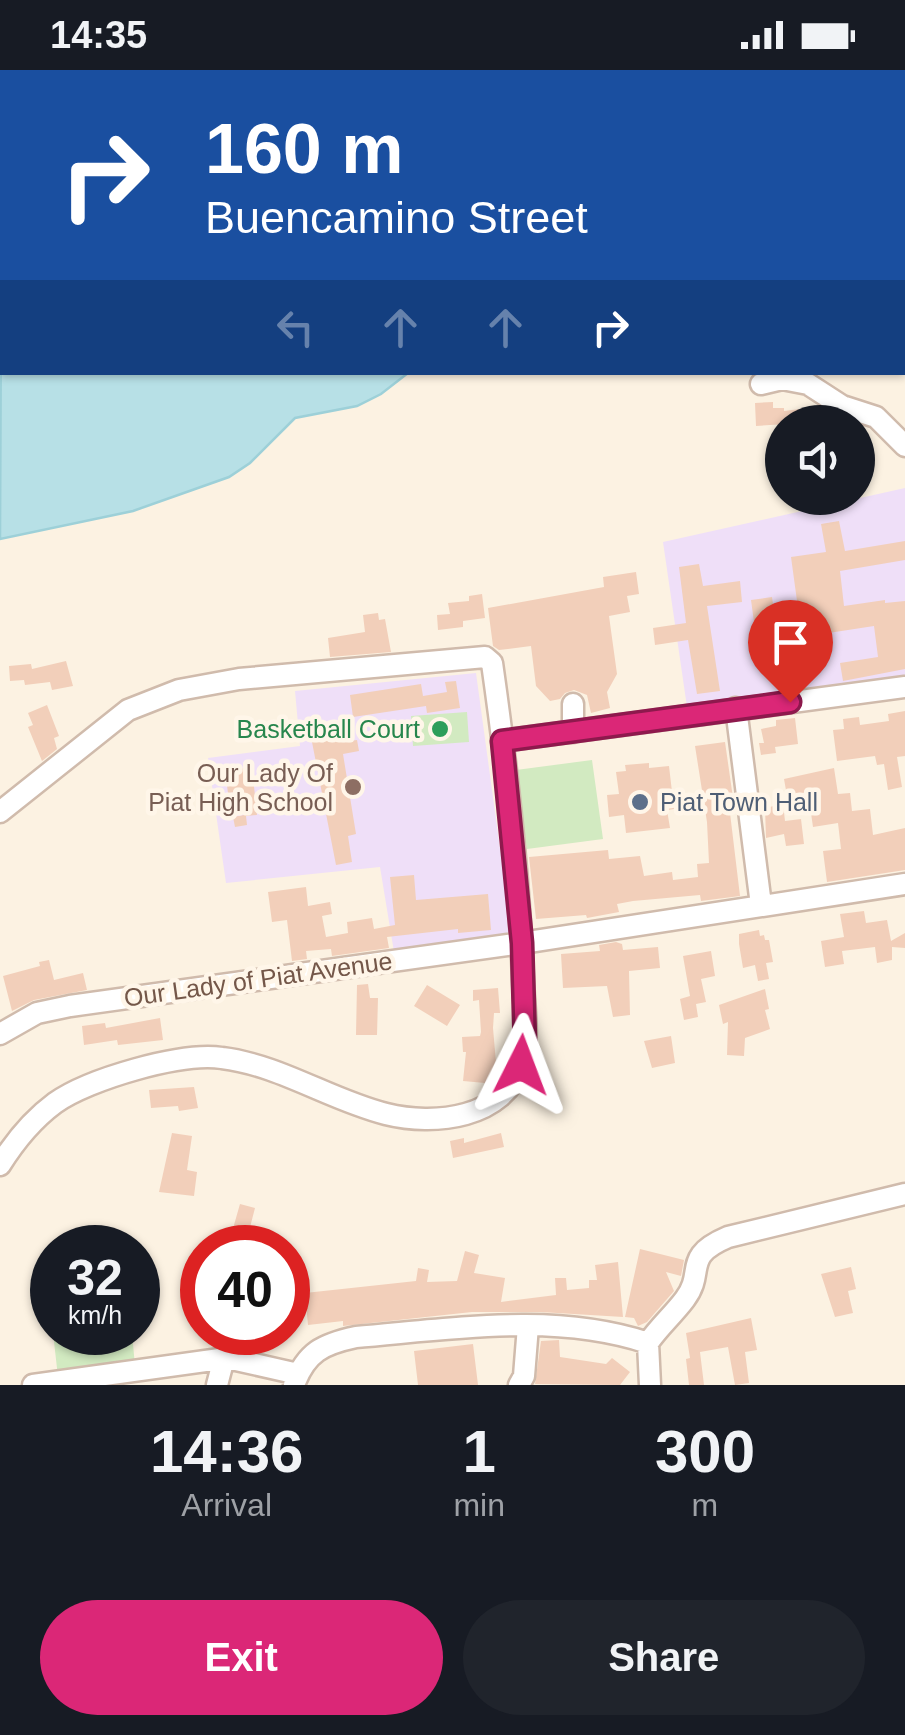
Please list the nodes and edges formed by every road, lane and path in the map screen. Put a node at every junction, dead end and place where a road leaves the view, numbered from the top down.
1 (761, 384) dead end
2 (905, 446) edge
3 (905, 687) edge
4 (573, 704) dead end
5 (736, 708) junction
6 (574, 732) junction
7 (502, 741) junction
8 (0, 812) edge
9 (905, 884) edge
10 (761, 905) junction
11 (522, 943) junction
12 (0, 1034) edge
13 (0, 1165) edge
14 (905, 1194) edge
15 (528, 1326) junction
16 (648, 1343) junction
17 (224, 1358) junction
18 (296, 1380) edge
19 (33, 1385) edge
20 (217, 1385) edge
21 (519, 1385) edge
22 (650, 1385) edge

1 - 2 street
3 - 5 street
4 - 6 street
5 - 6 street
5 - 10 street
6 - 7 street
7 - 8 street
7 - 11 street
9 - 10 street, Our Lady of Piat Avenue
10 - 11 street, Our Lady of Piat Avenue
11 - 12 street, Our Lady of Piat Avenue
11 - 13 street
14 - 16 street
15 - 16 street
15 - 18 street
15 - 21 street
16 - 22 street
17 - 18 street
17 - 19 street
17 - 20 street

